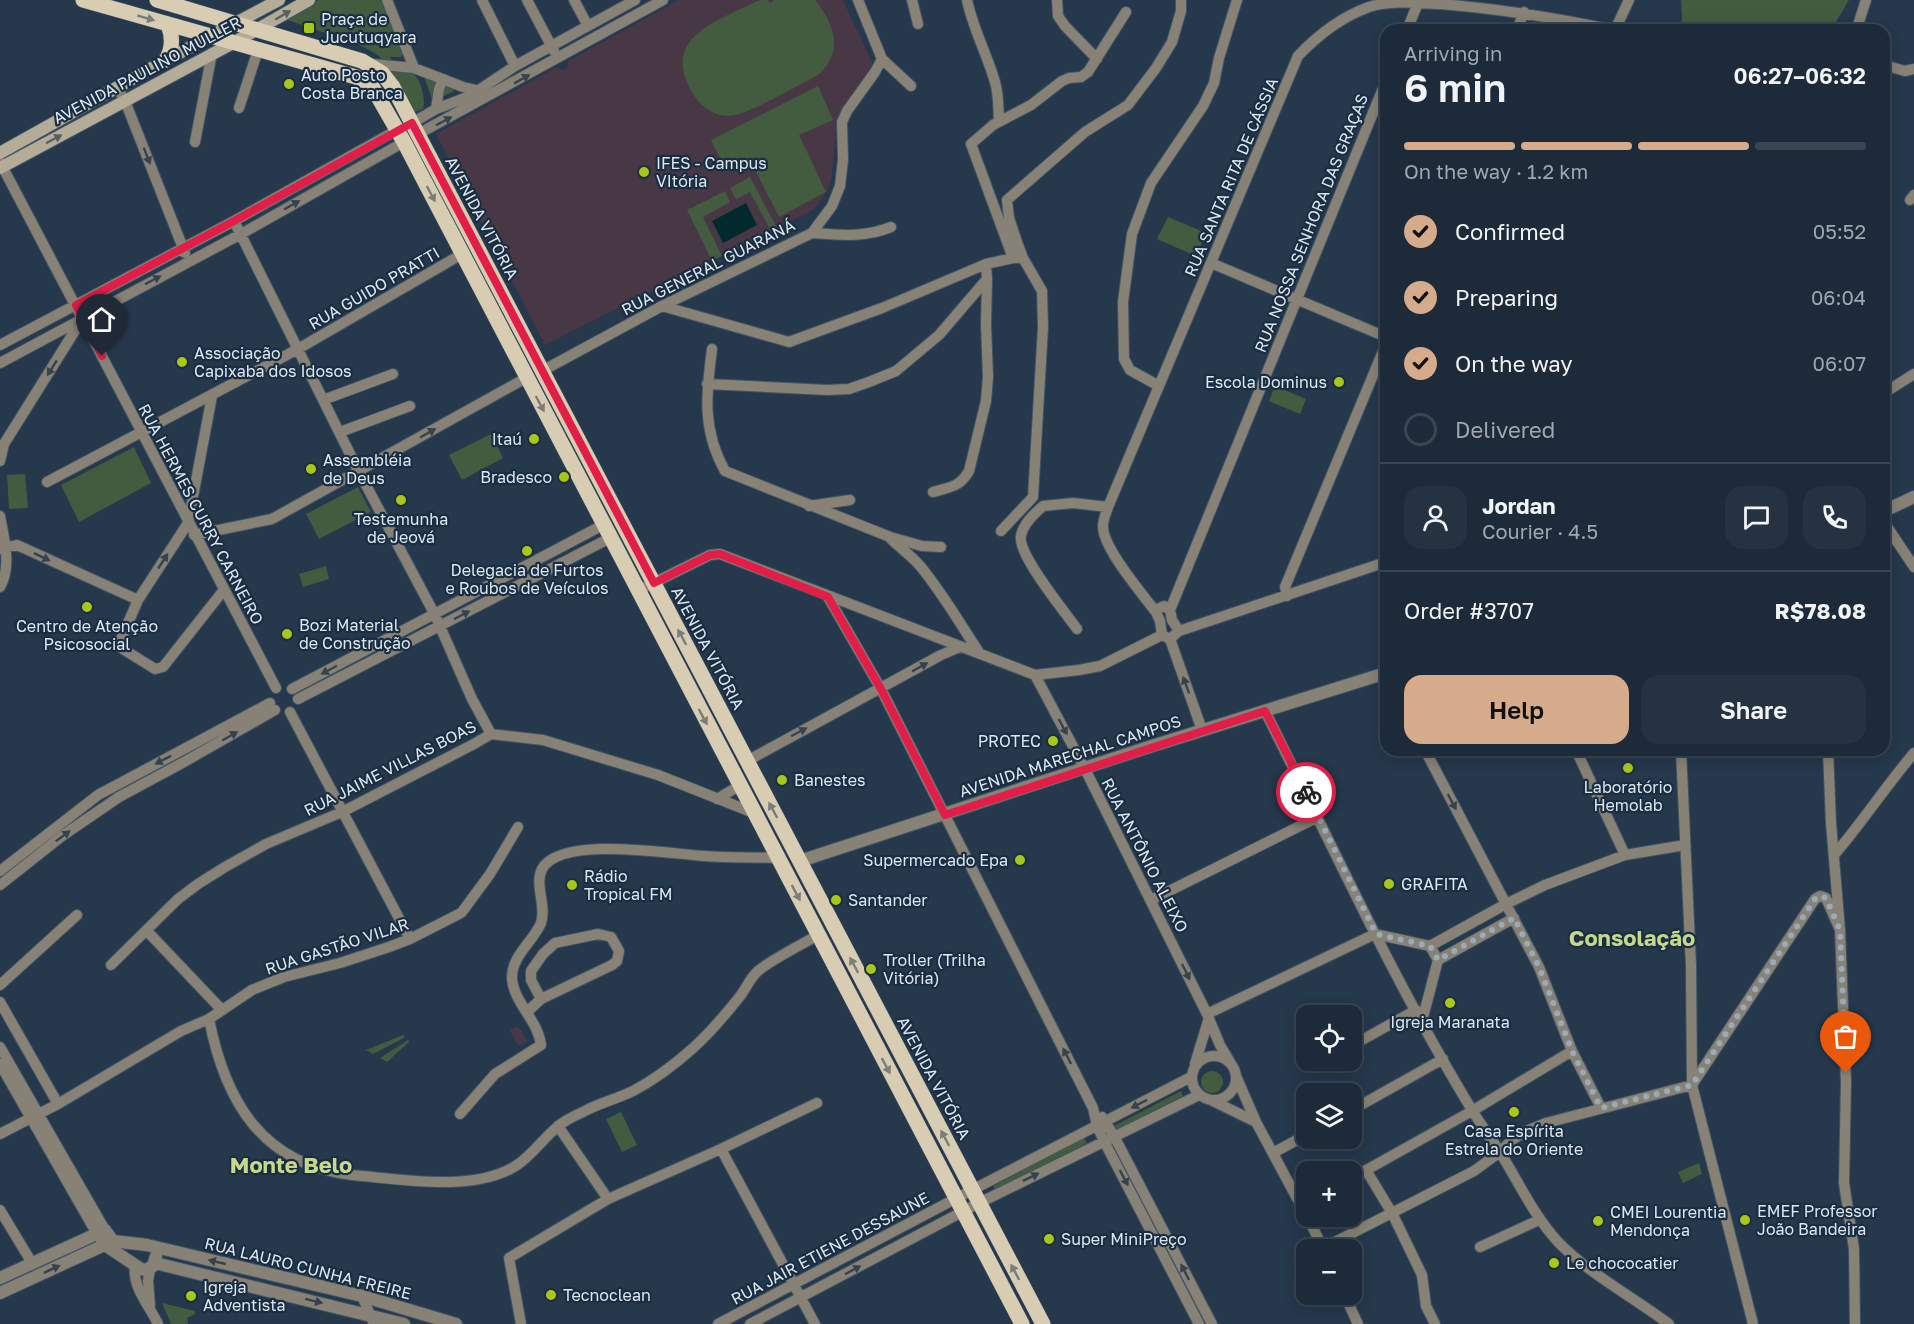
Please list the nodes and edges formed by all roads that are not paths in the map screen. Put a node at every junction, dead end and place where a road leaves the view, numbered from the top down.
1 (84, 0) edge
2 (157, 0) edge
3 (279, 0) edge
4 (309, 0) edge
5 (387, 0) edge
6 (482, 0) edge
7 (527, 0) edge
8 (574, 0) edge
9 (663, 0) edge
10 (858, 0) edge
11 (912, 0) edge
12 (967, 0) edge
13 (1057, 0) edge
14 (1181, 0) edge
15 (1237, 0) edge
16 (1629, 0) edge
17 (1866, 0) edge
18 (632, 1) edge
19 (1418, 3) junction
20 (1126, 12) dead end
21 (1524, 12) junction
22 (1859, 22) dead end
23 (237, 23) junction
24 (918, 24) dead end
25 (1409, 24) edge
26 (1519, 24) edge
27 (1585, 24) edge
28 (1618, 24) edge
29 (168, 25) junction
30 (588, 26) junction
31 (256, 30) junction
32 (211, 37) junction
33 (233, 43) junction
34 (551, 47) junction
35 (258, 50) junction
36 (212, 54) junction
37 (559, 58) junction
38 (882, 58) junction
39 (1097, 59) junction
40 (166, 60) junction
41 (369, 64) junction
42 (515, 66) junction
43 (1890, 67) edge
44 (414, 68) junction
45 (1914, 69) edge
46 (443, 79) junction
47 (911, 86) dead end
48 (117, 87) junction
49 (470, 95) junction
50 (1380, 95) edge
51 (125, 101) junction
52 (239, 108) dead end
53 (436, 109) junction
54 (999, 121) junction
55 (415, 128) junction
56 (400, 136) junction
57 (195, 142) dead end
58 (0, 153) edge
59 (1, 166) edge
60 (234, 221) junction
61 (891, 227) dead end
62 (812, 233) junction
63 (241, 234) junction
64 (183, 248) junction
65 (462, 254) junction
66 (1018, 258) junction
67 (189, 261) junction
68 (1211, 263) junction
69 (986, 264) junction
70 (987, 279) junction
71 (1295, 299) junction
72 (76, 305) junction
73 (662, 306) junction
74 (83, 318) junction
75 (1380, 334) edge
76 (0, 345) edge
77 (712, 349) dead end
78 (298, 350) junction
79 (1380, 358) edge
80 (0, 363) edge
81 (542, 370) junction
82 (393, 374) dead end
83 (1914, 374) edge
84 (526, 378) junction
85 (707, 384) junction
86 (1159, 386) junction
87 (1890, 389) edge
88 (212, 396) junction
89 (323, 400) junction
90 (410, 406) dead end
91 (340, 432) junction
92 (141, 433) junction
93 (0, 461) edge
94 (359, 472) junction
95 (47, 482) dead end
96 (933, 492) dead end
97 (1033, 497) junction
98 (1914, 497) edge
99 (850, 500) dead end
100 (808, 506) junction
101 (1042, 506) junction
102 (1108, 507) junction
103 (1890, 509) edge
104 (0, 516) edge
105 (188, 523) junction
106 (606, 531) junction
107 (1001, 531) dead end
108 (1890, 531) edge
109 (194, 535) junction
110 (890, 537) junction
111 (3, 548) edge
112 (940, 548) dead end
113 (1380, 564) edge
114 (1914, 567) edge
115 (654, 583) junction
116 (0, 587) edge
117 (223, 591) junction
118 (637, 591) junction
119 (1287, 596) junction
120 (828, 597) junction
121 (138, 600) junction
122 (1170, 610) junction
123 (1156, 612) junction
124 (435, 615) junction
125 (440, 627) junction
126 (1077, 629) dead end
127 (1179, 630) junction
128 (937, 637) junction
129 (1166, 637) junction
130 (960, 647) junction
131 (980, 654) junction
132 (941, 655) junction
133 (1035, 675) junction
134 (1380, 676) edge
135 (276, 688) junction
136 (881, 689) junction
137 (295, 694) junction
138 (273, 706) junction
139 (1265, 711) junction
140 (290, 712) junction
141 (1202, 730) junction
142 (491, 734) junction
143 (1914, 753) edge
144 (1428, 756) edge
145 (1579, 756) edge
146 (1681, 756) edge
147 (1828, 756) edge
148 (747, 761) junction
149 (1085, 769) junction
150 (739, 786) junction
151 (717, 799) junction
152 (342, 812) junction
153 (754, 813) junction
154 (945, 815) junction
155 (1318, 817) junction
156 (518, 827) dead end
157 (768, 841) junction
158 (1685, 845) junction
159 (39, 848) junction
160 (1835, 854) junction
161 (1625, 855) junction
162 (777, 858) junction
163 (800, 861) junction
164 (0, 871) edge
165 (0, 885) edge
166 (1151, 900) junction
167 (1506, 904) junction
168 (77, 915) dead end
169 (1514, 918) junction
170 (1840, 930) junction
171 (147, 931) junction
172 (1376, 934) junction
173 (818, 935) junction
174 (410, 939) junction
175 (1430, 946) junction
176 (1438, 960) junction
177 (111, 965) dead end
178 (0, 985) edge
179 (541, 999) junction
180 (0, 1002) edge
181 (221, 1009) junction
182 (1416, 1010) junction
183 (527, 1012) junction
184 (1208, 1016) junction
185 (208, 1018) junction
186 (1422, 1021) junction
187 (1362, 1040) edge
188 (0, 1047) edge
189 (1572, 1051) junction
190 (1443, 1059) junction
191 (0, 1064) edge
192 (1231, 1064) junction
193 (1195, 1065) junction
194 (1236, 1076) junction
195 (1191, 1077) junction
196 (1692, 1085) junction
197 (1198, 1095) junction
198 (1211, 1100) junction
199 (817, 1103) dead end
200 (58, 1104) junction
201 (1362, 1104) edge
202 (1601, 1108) junction
203 (1472, 1111) junction
204 (460, 1114) dead end
205 (36, 1116) junction
206 (1256, 1122) junction
207 (1101, 1124) junction
208 (558, 1126) junction
209 (0, 1134) edge
210 (1109, 1138) junction
211 (1296, 1140) edge
212 (719, 1150) junction
213 (1500, 1152) junction
214 (1273, 1153) junction
215 (1366, 1170) junction
216 (1362, 1172) edge
217 (1296, 1194) edge
218 (975, 1196) junction
219 (608, 1199) junction
220 (959, 1205) junction
221 (0, 1210) edge
222 (1392, 1213) junction
223 (1539, 1220) junction
224 (101, 1232) junction
225 (1342, 1239) edge
226 (109, 1243) junction
227 (148, 1246) junction
228 (1480, 1247) dead end
229 (32, 1263) junction
230 (134, 1264) junction
231 (152, 1266) junction
232 (0, 1278) edge
233 (794, 1285) junction
234 (0, 1293) edge
235 (362, 1296) junction
236 (801, 1298) junction
237 (1349, 1305) edge
238 (150, 1309) junction
239 (372, 1319) edge
240 (158, 1324) edge
241 (404, 1324) edge
242 (456, 1324) edge
243 (521, 1324) edge
244 (718, 1324) edge
245 (750, 1324) edge
246 (814, 1324) edge
247 (1022, 1324) edge
248 (1043, 1324) edge
249 (1199, 1324) edge
250 (1212, 1324) edge
251 (1358, 1324) edge
252 (1435, 1324) edge
253 (1669, 1324) edge
254 (1752, 1324) edge
255 (1855, 1324) edge

1 -> 29 main road, AVENIDA VITÓRIA
2 - 23 main road, AVENIDA VITÓRIA
3 - 23 main road, AVENIDA PAULINO MULLER
31 -> 4 main road, AVENIDA PAULINO MULLER
5 - 44 street
6 - 42 street
7 - 34 street
8 - 30 street
9 - 37 street
10 - 38 street
11 - 24 street
12 - 54 street
13 - 39 street
14 - 66 street
15 - 86 street
16 - 28 street
17 - 22 street
18 - 30 street
19 - 21 street, RUA SANTA RITA DE CÁSSIA
19 - 25 street
19 - 68 street, RUA SANTA RITA DE CÁSSIA
20 - 39 street
21 - 26 street
21 - 27 street, RUA SANTA RITA DE CÁSSIA
23 - 31 main road, AVENIDA VITÓRIA
23 - 32 main road, AVENIDA PAULINO MULLER
29 - 32 main road, AVENIDA VITÓRIA
29 - 40 main road
30 - 34 street
31 - 33 main road, AVENIDA PAULINO MULLER
31 - 41 main road, AVENIDA VITÓRIA
32 - 33 main road, AVENIDA VITÓRIA
32 - 40 main road, AVENIDA PAULINO MULLER
33 - 35 main road, AVENIDA VITÓRIA
33 - 36 main road, AVENIDA PAULINO MULLER
34 - 37 street
34 - 42 street
35 - 52 street
35 - 56 main road, AVENIDA VITÓRIA
36 - 51 main road, AVENIDA PAULINO MULLER
36 - 57 street
49 -> 37 street
38 - 47 street
38 - 62 street, RUA GENERAL GUARANÁ
39 - 54 street
40 - 48 main road, AVENIDA PAULINO MULLER
41 - 44 street
41 - 55 main road, AVENIDA VITÓRIA
42 - 49 street
43 - 45 street
44 - 46 street
46 - 49 street
46 - 53 street
48 - 51 street
48 - 58 main road, AVENIDA PAULINO MULLER
49 - 53 street
55 -> 49 street
50 - 71 street, RUA NOSSA SENHORA DAS GRAÇAS
59 -> 51 main road, AVENIDA PAULINO MULLER
51 -> 64 street
53 - 55 street
54 - 66 street
55 - 56 main road
55 - 81 main road, AVENIDA VITÓRIA
56 - 60 street
63 -> 56 street
56 -> 65 main road, AVENIDA VITÓRIA
59 - 72 street, RUA HERMES CURRY CARNEIRO
60 - 63 street
60 - 64 street
61 - 62 street
62 - 73 street, RUA GENERAL GUARANÁ
63 - 67 street
63 - 78 street
64 - 67 street
64 - 72 street
65 - 78 street, RUA GUIDO PRATTI
65 - 84 main road, AVENIDA VITÓRIA
66 - 69 street
66 - 97 street
74 -> 67 street
68 - 71 street
68 - 86 street, RUA SANTA RITA DE CÁSSIA
69 - 70 street
69 - 73 street
70 - 85 street
70 - 96 street
71 - 75 street
71 - 122 street, RUA NOSSA SENHORA DAS GRAÇAS
72 - 74 street, RUA HERMES CURRY CARNEIRO
72 - 76 street
73 - 81 street, RUA GENERAL GUARANÁ
74 - 80 street
74 - 92 street, RUA HERMES CURRY CARNEIRO
74 -> 93 street
77 - 85 street
78 - 88 street, RUA GUIDO PRATTI
78 - 89 street
79 - 119 street
81 - 115 main road, AVENIDA VITÓRIA
82 - 89 street
83 - 87 street
94 -> 84 street
84 -> 106 main road, AVENIDA VITÓRIA
85 - 100 street
86 - 102 street, RUA SANTA RITA DE CÁSSIA
88 - 92 street, RUA GUIDO PRATTI
88 - 105 street
89 - 91 street
90 - 91 street
91 - 94 street
92 - 95 street, RUA GUIDO PRATTI
92 - 105 street, RUA HERMES CURRY CARNEIRO
94 - 109 street
94 - 124 street
97 - 101 street
97 - 107 street
98 - 103 street
99 - 100 street
100 - 110 street
101 - 102 street
101 - 126 street
102 - 123 street, RUA SANTA RITA DE CÁSSIA
104 - 111 street
105 - 109 street, RUA HERMES CURRY CARNEIRO
121 -> 105 street
106 - 118 main road, AVENIDA VITÓRIA
106 - 124 street
125 -> 106 street
108 - 114 street
109 - 117 street, RUA HERMES CURRY CARNEIRO
110 - 112 street
110 - 131 street
111 - 116 street
111 -> 121 street
113 - 119 street
115 - 118 street
115 - 120 street
148 -> 115 main road, AVENIDA VITÓRIA
117 - 121 street
117 - 135 street, RUA HERMES CURRY CARNEIRO
118 -> 150 main road, AVENIDA VITÓRIA
119 - 127 street
120 - 128 street
120 - 136 street
122 - 123 street
122 - 127 street
123 - 129 street
124 - 125 street
124 -> 137 street
125 - 137 street
125 - 142 street
127 - 129 street
128 - 130 street
128 - 132 street
129 - 133 street
141 -> 129 street
130 - 131 street
130 - 132 street
131 - 133 street
136 -> 132 street
133 -> 149 street, RUA ANTÔNIO ALEIXO
134 - 139 street, AVENIDA MARECHAL CAMPOS
135 - 137 street
135 - 138 street
148 -> 136 street
136 - 154 street
137 - 140 street
138 - 140 street
138 - 159 street
139 - 141 street, AVENIDA MARECHAL CAMPOS
139 - 155 street
140 - 152 street
141 - 149 street, AVENIDA MARECHAL CAMPOS
142 - 151 street, RUA JAIME VILLAS BOAS
142 - 152 street, RUA JAIME VILLAS BOAS
143 - 160 street
144 -> 167 street
145 - 161 street
146 - 158 street
147 - 160 street
163 -> 148 main road, AVENIDA VITÓRIA
149 - 154 street, AVENIDA MARECHAL CAMPOS
149 - 166 street, RUA ANTÔNIO ALEIXO
150 - 151 street
150 - 153 main road, AVENIDA VITÓRIA
151 - 153 street, RUA JAIME VILLAS BOAS
152 - 171 street, RUA JAIME VILLAS BOAS
152 - 174 street
153 - 157 main road, AVENIDA VITÓRIA
154 - 163 street, AVENIDA MARECHAL CAMPOS
207 -> 154 street
155 - 166 street
155 - 172 street
156 - 174 street, RUA GASTÃO VILAR
157 - 162 main road, AVENIDA VITÓRIA
157 - 163 main road
158 - 161 street
158 - 196 street
159 - 164 street
159 - 165 street
160 - 170 street
161 - 167 street
162 -> 173 main road, AVENIDA VITÓRIA
162 - 183 street
218 -> 163 main road, AVENIDA VITÓRIA
166 -> 184 street, RUA ANTÔNIO ALEIXO
167 - 169 street
167 - 175 street
168 - 178 street
169 - 176 street
169 - 189 street
170 - 196 street
170 - 255 street
171 - 177 street, RUA JAIME VILLAS BOAS
171 - 181 street
172 - 175 street
172 - 182 street
172 - 184 street
173 - 208 street
173 -> 220 main road, AVENIDA VITÓRIA
174 - 181 street, RUA GASTÃO VILAR
175 - 176 street
176 - 186 street
179 - 179 street
179 - 183 street
180 - 200 street
181 - 185 street, RUA GASTÃO VILAR
182 - 186 street
182 - 187 street
183 - 204 street
184 - 192 street, RUA ANTÔNIO ALEIXO
184 - 193 street
185 - 200 street, RUA GASTÃO VILAR
185 - 208 street
186 - 190 street
188 - 205 street
189 - 202 street
189 - 203 street
190 - 201 street
190 - 203 street
191 - 205 street
192 - 193 street
192 - 194 street
193 - 195 street
194 - 198 street
194 - 206 street
195 - 197 street
195 -> 207 street
196 - 202 street
196 - 254 street
197 - 198 street
197 - 210 street
198 - 206 street
199 - 212 street
200 - 205 street, RUA GASTÃO VILAR
202 - 213 street
203 - 213 street
203 - 215 street
205 - 209 street, RUA GASTÃO VILAR
205 - 224 street
206 - 214 street
207 - 210 street
207 - 218 street
208 - 219 street
218 -> 210 street
210 -> 249 street
250 -> 210 street
211 - 214 street
212 - 219 street
212 - 233 street
213 - 222 street
213 - 223 street
214 - 217 street
215 - 216 street
215 - 222 street
218 - 220 street
248 -> 218 main road, AVENIDA VITÓRIA
219 - 243 street
220 - 233 street, RUA JAIR ETIENE DESSAUNE
236 -> 220 street, RUA JAIR ETIENE DESSAUNE
220 - 247 main road, AVENIDA VITÓRIA
221 - 229 street
222 - 225 street
222 - 252 street
223 - 228 street
223 - 253 street
224 - 226 street
224 - 229 street
226 - 227 street, RUA LAURO CUNHA FREIRE
226 - 230 street
234 -> 226 street
227 - 230 street
227 - 231 street
235 -> 227 street, RUA LAURO CUNHA FREIRE
229 - 232 street
230 - 231 street
230 - 238 street
231 - 238 street
231 -> 239 street, RUA LAURO CUNHA FREIRE
233 - 236 street
233 - 244 street, RUA JAIR ETIENE DESSAUNE
235 - 239 street
235 - 242 street, RUA LAURO CUNHA FREIRE
236 - 245 street, RUA JAIR ETIENE DESSAUNE
236 - 246 street
237 - 251 street
238 - 240 street
239 - 241 street, RUA LAURO CUNHA FREIRE

